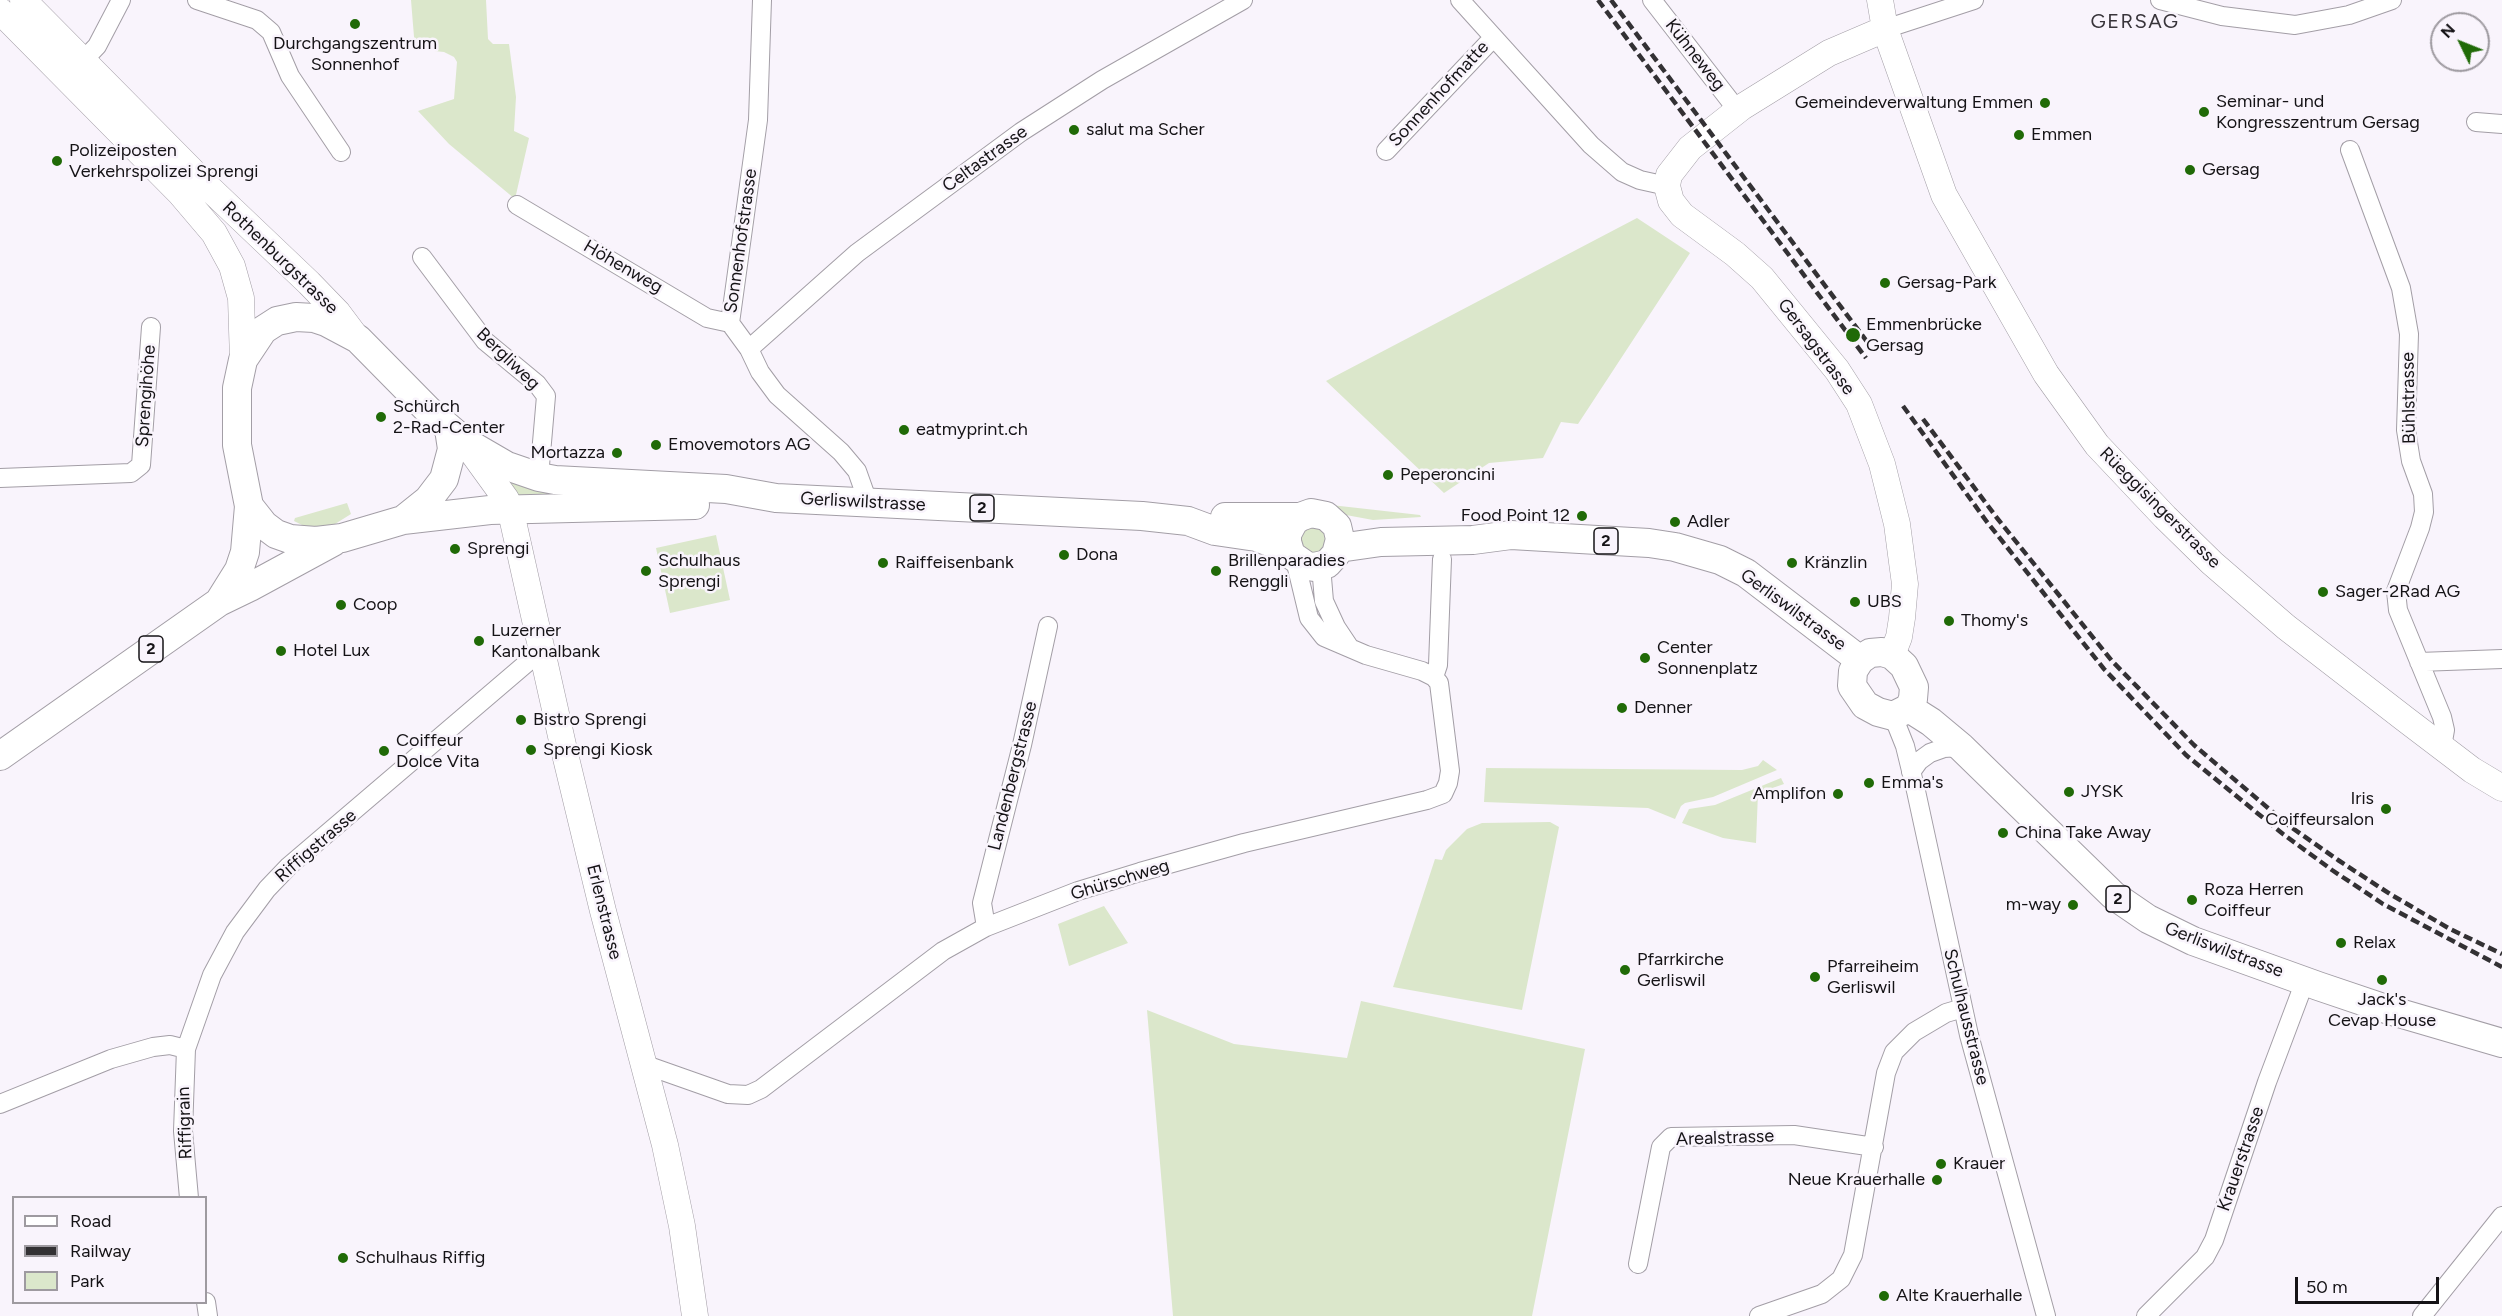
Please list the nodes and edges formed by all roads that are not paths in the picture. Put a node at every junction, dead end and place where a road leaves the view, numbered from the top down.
1 (23, 0) edge
2 (121, 0) edge
3 (197, 0) edge
4 (762, 0) edge
5 (1243, 0) edge
6 (1460, 0) edge
7 (1652, 0) edge
8 (1880, 0) edge
9 (1974, 0) edge
10 (2160, 0) edge
11 (2392, 0) edge
12 (0, 11) edge
13 (1885, 29) junction
14 (1493, 38) junction
15 (75, 70) junction
16 (1738, 111) junction
17 (2476, 122) dead end
18 (2502, 124) edge
19 (2350, 150) dead end
20 (1386, 151) dead end
21 (340, 152) dead end
22 (1667, 186) junction
23 (517, 205) dead end
24 (422, 257) dead end
25 (730, 323) junction
26 (151, 327) dead end
27 (358, 339) junction
28 (749, 349) junction
29 (243, 360) junction
30 (456, 435) junction
31 (539, 477) junction
32 (0, 478) edge
33 (776, 498) junction
34 (868, 502) junction
35 (249, 506) junction
36 (510, 508) junction
37 (1300, 517) junction
38 (403, 520) junction
39 (1188, 521) junction
40 (342, 538) junction
41 (1316, 550) junction
42 (1442, 559) dead end
43 (219, 602) junction
44 (1048, 626) dead end
45 (1351, 649) junction
46 (542, 650) junction
47 (1892, 655) junction
48 (2502, 659) edge
49 (1860, 660) junction
50 (2419, 662) junction
51 (1434, 677) junction
52 (1901, 712) junction
53 (1961, 747) junction
54 (2442, 747) junction
55 (0, 756) edge
56 (1911, 772) junction
57 (2502, 788) edge
58 (986, 927) junction
59 (2305, 981) junction
60 (1963, 1008) junction
61 (2502, 1043) edge
62 (186, 1049) junction
63 (644, 1064) junction
64 (0, 1104) edge
65 (1874, 1147) junction
66 (189, 1196) edge
67 (2502, 1216) edge
68 (1638, 1264) dead end
69 (695, 1316) edge
70 (1759, 1316) edge
71 (2046, 1316) edge
72 (2146, 1316) edge
73 (2422, 1316) edge

1 - 15 street, Rothenburgstrasse
2 - 15 street
3 - 21 street
4 - 25 street, Sonnenhofstrasse
5 - 28 street, Celtastrasse
6 - 14 street
7 - 16 street, Kühneweg
8 - 13 street, Rüeggisingerstrasse
9 - 13 street
10 - 11 street
12 - 15 street, Rothenburgstrasse
13 - 16 street
13 - 54 street, Rüeggisingerstrasse
14 - 20 street, Sonnenhofmatte
14 - 22 street
15 - 27 street, Rothenburgstrasse
15 - 29 street, Rothenburgstrasse
16 - 22 street
17 - 18 street
19 - 50 street, Bühlstrasse
22 - 47 street, Gersagstrasse
23 - 25 street, Höhenweg
24 - 31 street, Bergliweg
25 - 28 street, Sonnenhofstrasse
26 - 32 street, Sprengihöhe
27 - 29 main road, 2
27 - 30 main road, 2
28 - 34 street, Sonnenhofstrasse
29 - 35 main road, 2
30 - 31 main road, 2
30 - 36 street, Erlenstrasse
30 - 38 main road
31 - 33 main road, Gerliswilstrasse / 2
33 - 34 main road, Gerliswilstrasse / 2
33 - 36 main road, 2
34 - 39 main road, Gerliswilstrasse / 2
35 - 40 main road
35 - 43 main road, 2
36 - 38 main road, 2
36 - 46 street, Erlenstrasse
37 - 39 main road, Gerliswilstrasse / 2
37 - 41 main road
37 - 41 main road, Gerliswilstrasse
38 - 40 main road, 2
39 - 41 main road, Gerliswilstrasse / 2
40 - 43 main road, 2
41 - 45 street
41 - 45 street
41 - 49 main road, Gerliswilstrasse / 2
42 - 51 street
43 - 55 main road, 2
44 - 58 street, Landenbergstrasse
45 - 51 street
46 - 62 street, Riffigstrasse
46 - 63 street, Erlenstrasse
47 - 49 main road
47 - 52 main road
48 - 50 street
49 - 52 main road
50 - 54 street, Bühlstrasse
51 - 58 street, Ghürschweg
52 - 53 main road, Gerliswilstrasse / 2
52 - 56 street, Schulhausstrasse
53 - 56 street
53 - 59 main road, Gerliswilstrasse / 2
54 - 57 street, Rüeggisingerstrasse
56 - 60 street, Schulhausstrasse
58 - 63 street, Ghürschweg
59 - 61 main road, Gerliswilstrasse / 2
59 - 72 street, Krauerstrasse
60 - 65 street
60 - 71 street, Schulhausstrasse
62 - 64 street
62 - 66 street, Riffigrain
63 - 69 street, Erlenstrasse
65 - 68 street, Arealstrasse
65 - 70 street
67 - 73 street

